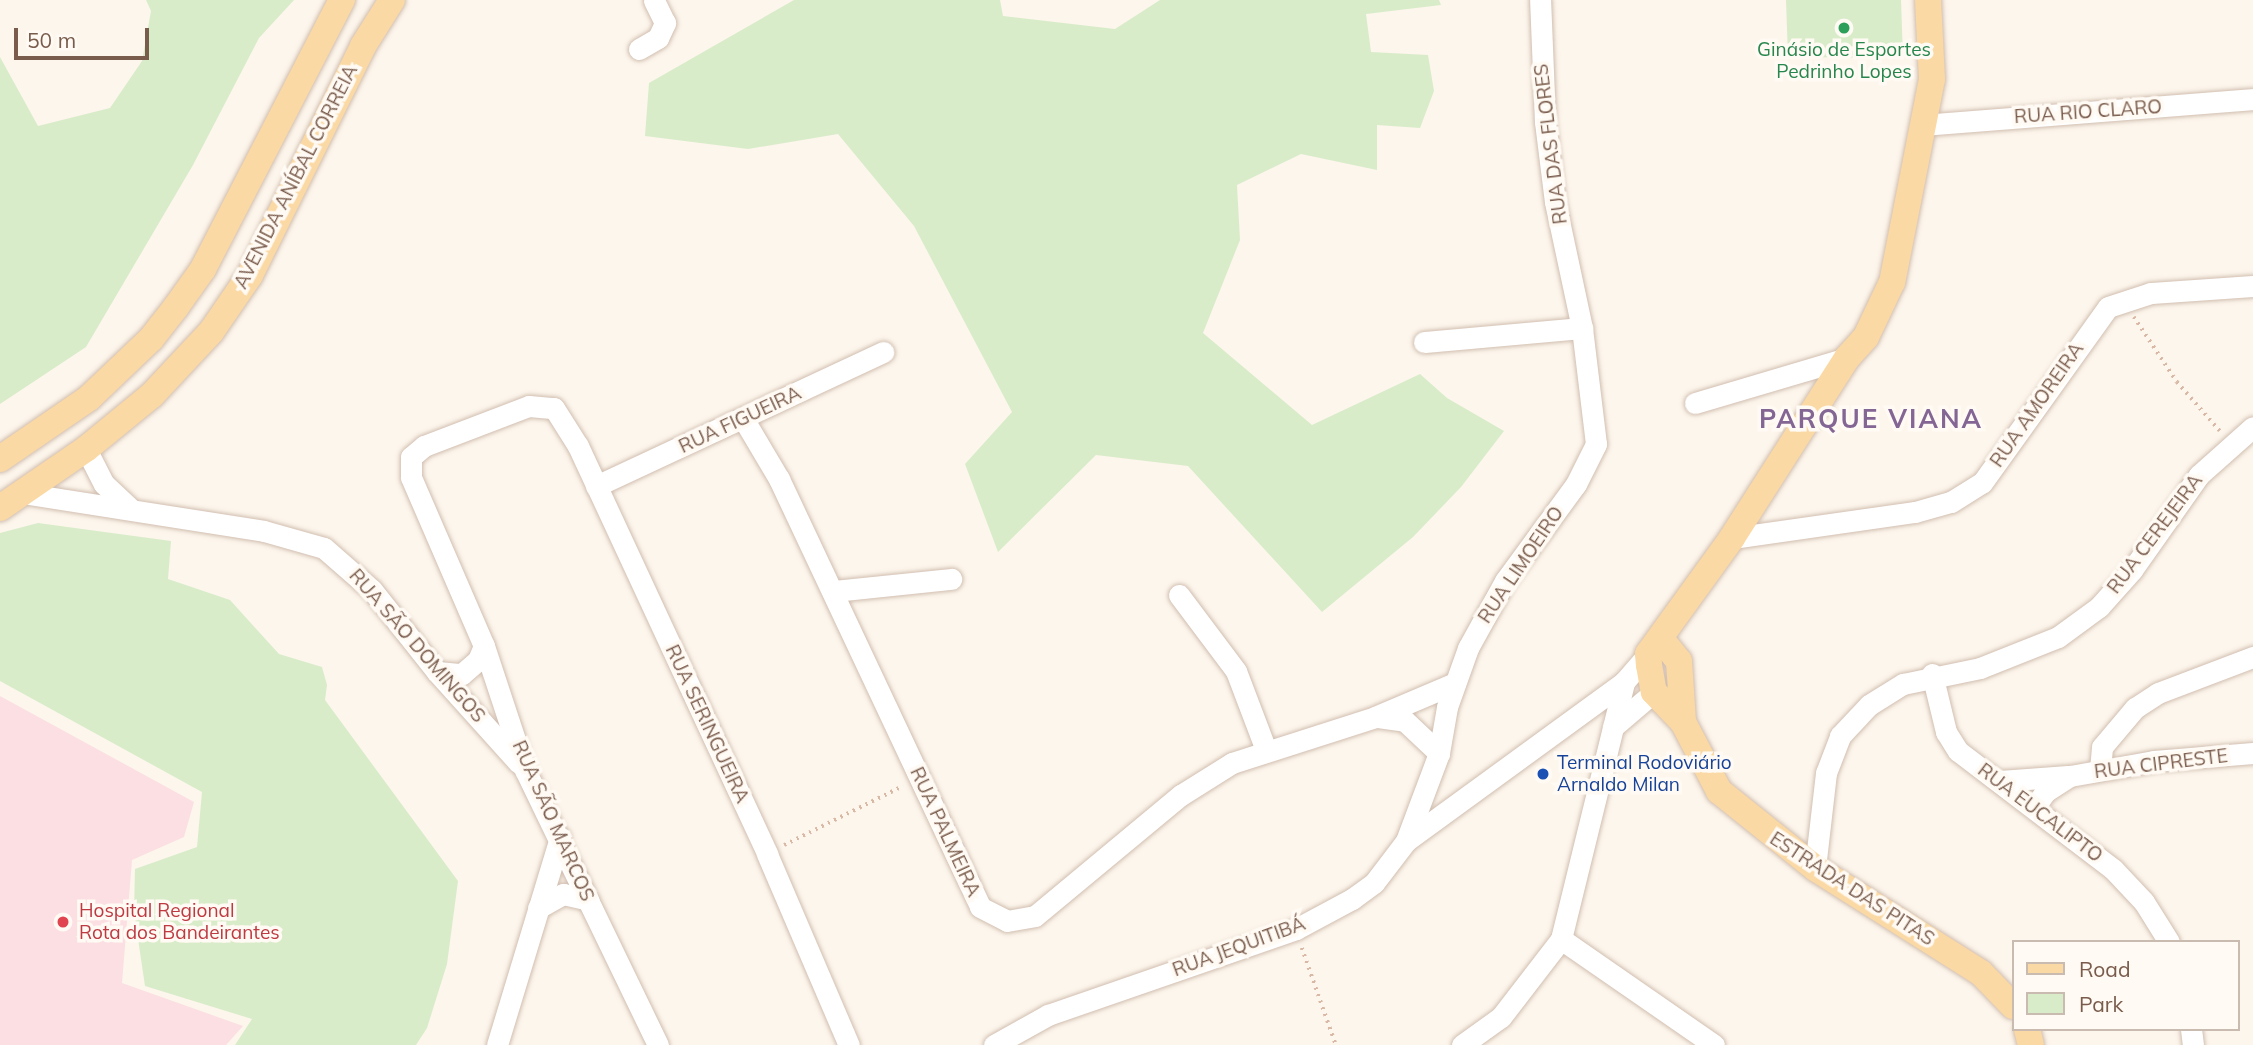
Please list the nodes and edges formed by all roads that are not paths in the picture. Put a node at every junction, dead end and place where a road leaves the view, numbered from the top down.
1 (342, 0) edge
2 (392, 0) edge
3 (654, 0) edge
4 (1540, 0) edge
5 (1928, 0) edge
6 (639, 49) dead end
7 (2253, 99) edge
8 (1923, 125) junction
9 (2253, 286) edge
10 (1582, 328) junction
11 (1424, 342) dead end
12 (883, 352) dead end
13 (1847, 358) junction
14 (1695, 402) dead end
15 (554, 408) joint
16 (744, 420) junction
17 (2253, 427) edge
18 (86, 449) junction
19 (0, 459) edge
20 (596, 486) junction
21 (22, 493) junction
22 (0, 508) edge
23 (131, 509) junction
24 (1732, 538) junction
25 (951, 579) dead end
26 (834, 591) junction
27 (1179, 595) dead end
28 (1680, 611) junction
29 (484, 646) junction
30 (2253, 646) edge
31 (1654, 647) junction
32 (1679, 661) junction
33 (2243, 661) edge
34 (437, 672) junction
35 (1932, 674) junction
36 (1624, 682) junction
37 (1455, 683) junction
38 (1654, 692) junction
39 (1376, 717) junction
40 (1683, 722) junction
41 (1613, 727) junction
42 (1266, 750) junction
43 (1439, 753) junction
44 (2253, 753) edge
45 (525, 770) junction
46 (2100, 770) junction
47 (2070, 776) junction
48 (2000, 781) junction
49 (2035, 806) junction
50 (560, 837) junction
51 (1406, 841) junction
52 (1815, 868) junction
53 (588, 900) junction
54 (538, 908) junction
55 (1561, 939) junction
56 (2168, 940) edge
57 (2011, 1004) edge
58 (1688, 1038) edge
59 (496, 1045) edge
60 (657, 1045) edge
61 (849, 1045) edge
62 (994, 1045) edge
63 (1462, 1045) edge
64 (1714, 1045) edge

1 - 19 main road
2 - 18 main road, AVENIDA ANÍBAL CORREIA
3 - 6 street
4 - 10 street, RUA DAS FLORES
5 - 8 main road
7 - 8 street, RUA RIO CLARO
8 - 13 main road
9 - 24 street, RUA AMOREIRA
10 - 11 street
10 - 37 street, RUA LIMOEIRO
12 - 16 street, RUA FIGUEIRA
13 - 14 street
13 - 24 main road
15 - 20 street, RUA SERINGUEIRA
15 - 29 street, RUA SÃO MARCOS
16 - 20 street, RUA FIGUEIRA
16 - 26 street, RUA PALMEIRA
17 - 35 street, RUA CEREJEIRA
18 - 21 main road, AVENIDA ANÍBAL CORREIA
18 - 23 street
20 - 61 street, RUA SERINGUEIRA
21 - 22 main road, AVENIDA ANÍBAL CORREIA
21 - 23 street, RUA SÃO DOMINGOS
23 - 34 street, RUA SÃO DOMINGOS
24 - 28 main road
25 - 26 street
26 - 42 street, RUA PALMEIRA
27 - 42 street
28 - 31 main road
28 - 32 main road, ESTRADA DAS PITAS
29 - 34 street
29 - 45 street, RUA SÃO MARCOS
30 - 33 street
31 - 32 main road
31 - 36 street
31 - 38 main road
32 - 38 main road
32 - 40 main road, ESTRADA DAS PITAS
33 - 46 street
34 - 45 street, RUA SÃO DOMINGOS
35 - 48 street, RUA EUCALIPTO
35 - 52 street, RUA CEREJEIRA
36 - 41 street
36 - 51 street, RUA JEQUITIBÁ
37 - 39 street, RUA PALMEIRA
37 - 43 street, RUA LIMOEIRO
38 - 40 main road, ESTRADA DAS PITAS
38 - 41 street
39 - 42 street, RUA PALMEIRA
39 - 43 street
40 - 52 main road, ESTRADA DAS PITAS
41 - 55 street
43 - 51 street, RUA LIMOEIRO
44 - 46 street, RUA CIPRESTE
45 - 50 street, RUA SÃO MARCOS
46 - 47 street, RUA CIPRESTE
47 - 48 street, RUA CIPRESTE
47 - 49 street, RUA CIPRESTE
48 - 49 street, RUA EUCALIPTO
49 - 56 street, RUA EUCALIPTO
50 - 53 street, RUA SÃO MARCOS
50 - 54 street
51 - 62 street, RUA JEQUITIBÁ
52 - 57 main road, ESTRADA DAS PITAS
53 - 54 street
53 - 60 street, RUA SÃO MARCOS
54 - 59 street
55 - 58 street
55 - 63 street
58 - 64 street

